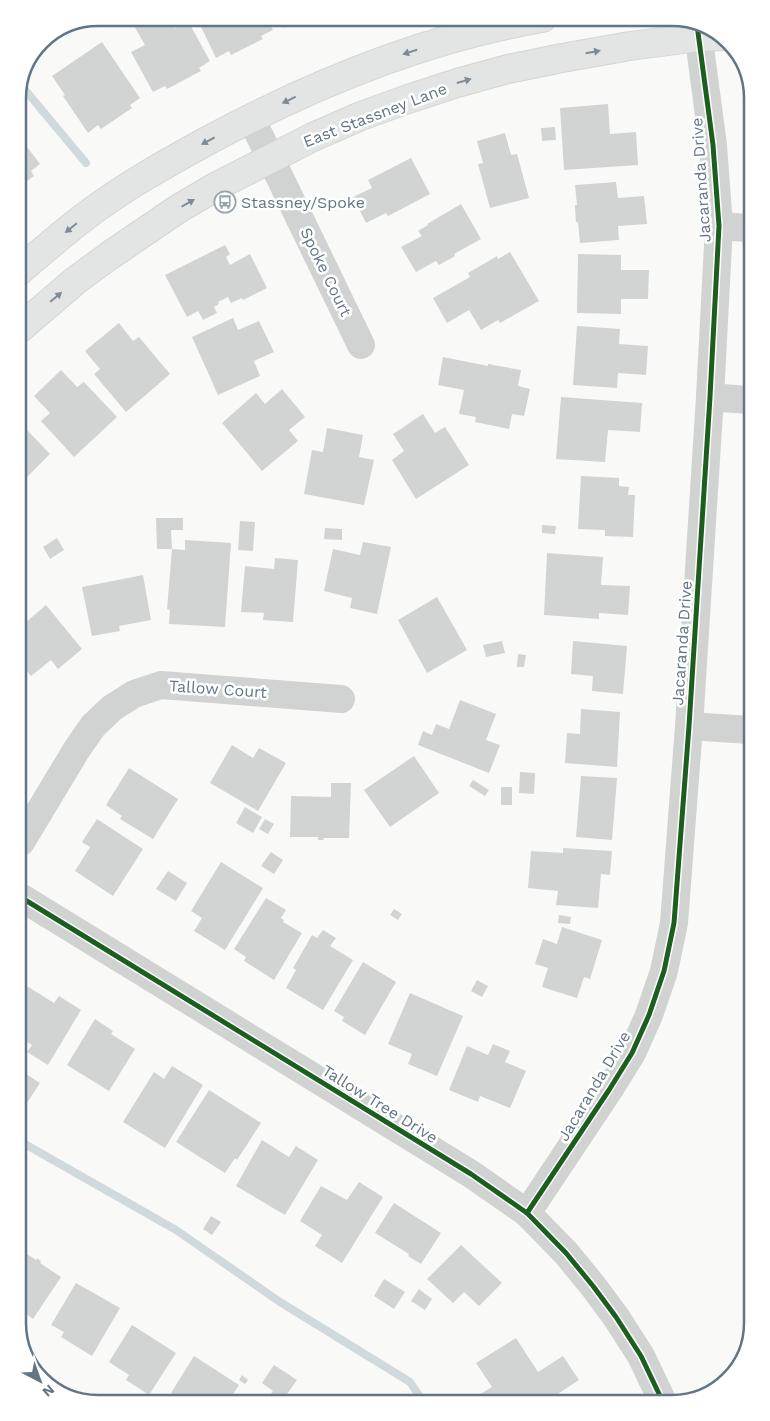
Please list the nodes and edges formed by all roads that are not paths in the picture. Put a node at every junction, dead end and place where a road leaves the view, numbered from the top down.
1 (500, 26) edge
2 (701, 33) edge
3 (706, 35) edge
4 (251, 118) junction
5 (272, 158) junction
6 (719, 226) junction
7 (744, 228) edge
8 (26, 264) edge
9 (26, 322) edge
10 (361, 345) dead end
11 (710, 397) junction
12 (744, 400) edge
13 (341, 699) dead end
14 (689, 726) junction
15 (744, 730) edge
16 (26, 834) edge
17 (26, 900) edge
18 (527, 1213) junction
19 (660, 1395) edge

1 -> 4 main road
5 -> 2 main road, East Stassney Lane
3 - 6 street, Jacaranda Drive
4 - 5 street, Spoke Court
4 -> 8 main road
9 -> 5 main road, East Stassney Lane
5 - 10 street, Spoke Court
6 - 7 street
6 - 11 street, Jacaranda Drive
11 - 12 street
11 - 14 street, Jacaranda Drive
13 - 16 street, Tallow Court
14 - 15 street
14 - 18 street, Jacaranda Drive
17 - 18 street, Tallow Tree Drive
18 - 19 street, Tallow Tree Drive

